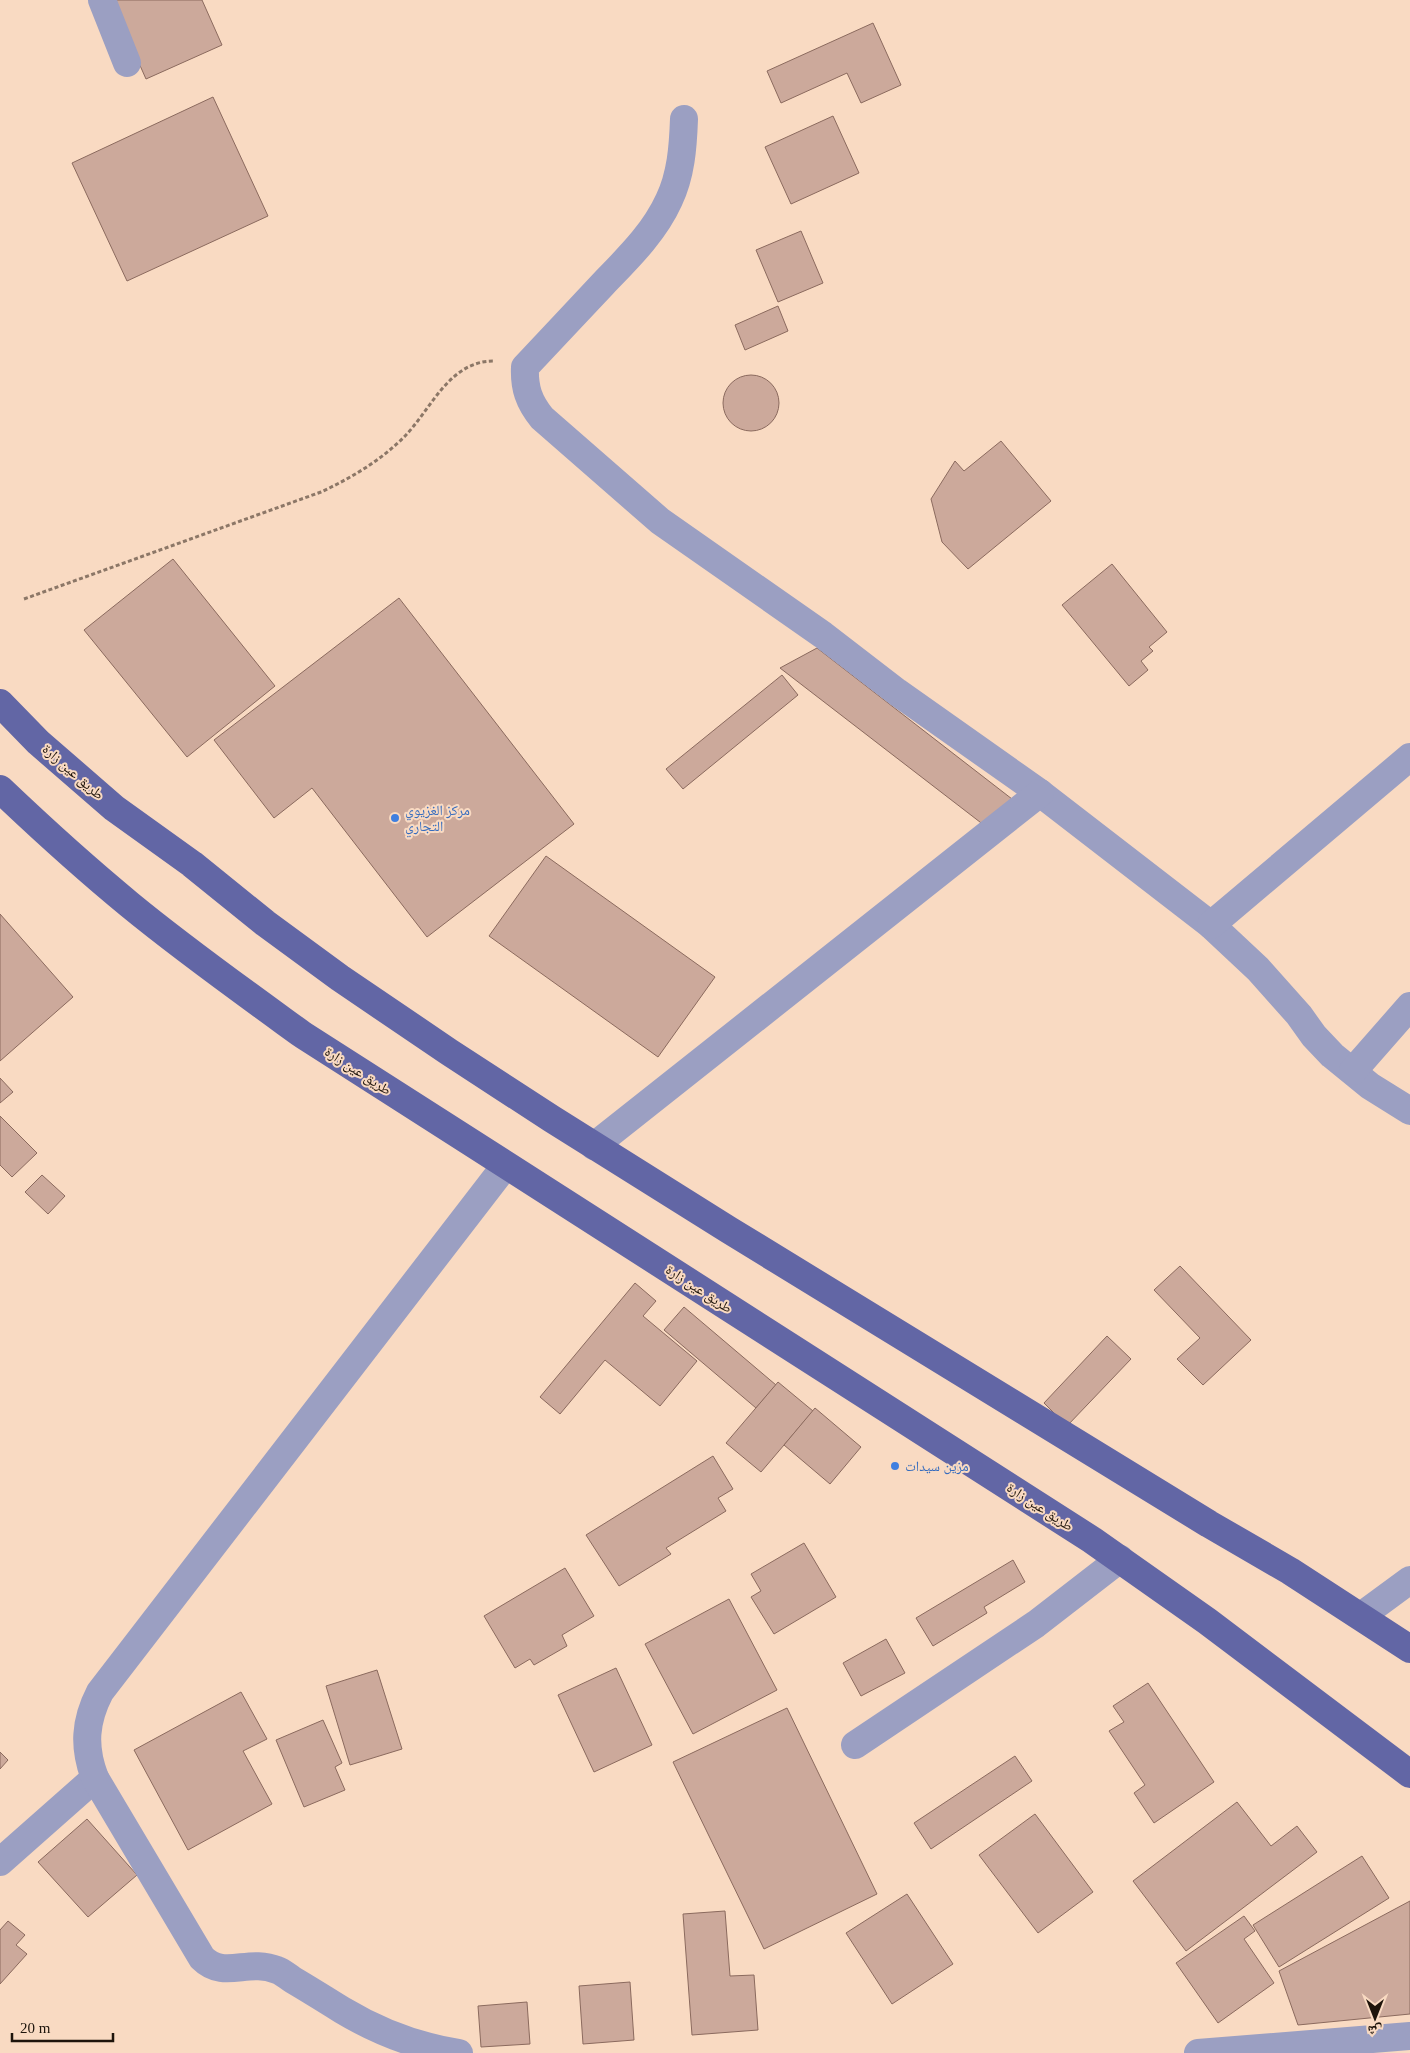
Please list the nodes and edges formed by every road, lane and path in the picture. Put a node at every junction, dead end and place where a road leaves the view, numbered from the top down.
1 (102, 0) edge
2 (126, 63) dead end
3 (684, 119) dead end
4 (525, 367) junction
5 (24, 599) dead end
6 (0, 703) edge
7 (1410, 757) edge
8 (0, 789) edge
9 (1040, 793) junction
10 (1211, 925) junction
11 (1410, 1006) edge
12 (1353, 1071) junction
13 (1410, 1111) edge
14 (594, 1146) junction
15 (505, 1166) junction
16 (1120, 1559) junction
17 (1410, 1580) edge
18 (1361, 1616) junction
19 (1410, 1649) edge
20 (855, 1745) dead end
21 (1410, 1774) edge
22 (95, 1778) junction
23 (0, 1862) edge
24 (1410, 2036) edge
25 (459, 2053) edge
26 (1198, 2053) edge

1 - 2 street
3 - 4 street
4 - 5 path
4 - 9 street
6 - 14 main road, طريق عين زارة
7 - 10 street
8 - 15 main road, طريق عين زارة
9 - 10 street
9 - 14 street
10 - 12 street
11 - 12 street
12 - 13 street
14 - 18 main road, طريق عين زارة
15 - 16 main road, طريق عين زارة
15 - 22 street
16 - 20 street
16 - 21 main road, طريق عين زارة
17 - 18 street
18 - 19 main road, طريق عين زارة
22 - 23 street
22 - 25 street
24 - 26 street

